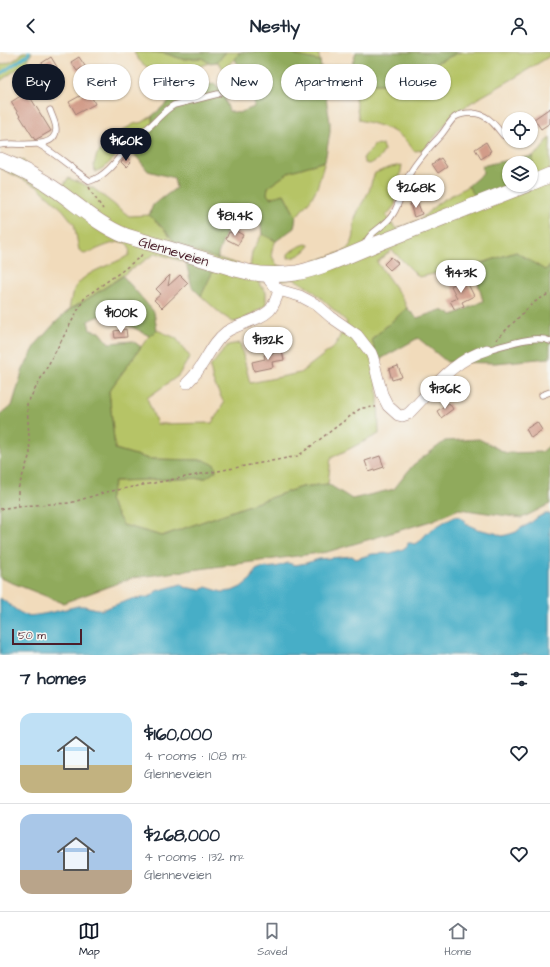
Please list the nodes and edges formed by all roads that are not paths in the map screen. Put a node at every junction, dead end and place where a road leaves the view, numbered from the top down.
1 (217, 94) edge
2 (50, 110) dead end
3 (502, 134) edge
4 (38, 144) junction
5 (0, 145) edge
6 (0, 160) edge
7 (550, 175) edge
8 (538, 180) edge
9 (508, 192) edge
10 (365, 249) junction
11 (267, 275) junction
12 (279, 290) junction
13 (550, 341) edge
14 (487, 350) joint
15 (187, 383) dead end
16 (550, 392) edge
17 (542, 395) dead end

1 - 4 lane
2 - 4 lane
3 - 10 lane
4 - 5 lane
6 - 11 main road, Glenneveien
7 - 8 main road
9 - 10 main road, Glenneveien
10 - 11 main road, Glenneveien
11 - 12 street
12 - 14 street
12 - 15 street
13 - 14 lane
16 - 17 lane

